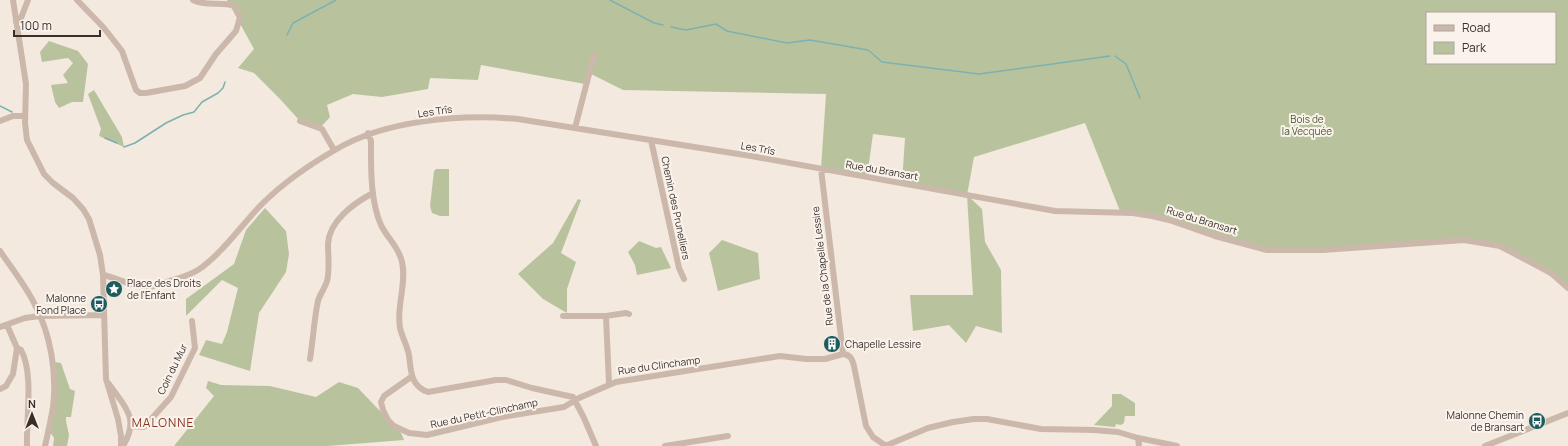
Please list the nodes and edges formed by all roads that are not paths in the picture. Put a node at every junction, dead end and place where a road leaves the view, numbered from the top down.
1 (13, 0) edge
2 (28, 0) edge
3 (77, 0) edge
4 (193, 0) edge
5 (16, 22) junction
6 (594, 55) dead end
7 (24, 116) junction
8 (0, 121) edge
9 (300, 121) dead end
10 (575, 128) junction
11 (368, 133) junction
12 (651, 140) junction
13 (334, 150) junction
14 (821, 169) junction
15 (373, 193) junction
16 (0, 251) edge
17 (103, 275) junction
18 (684, 279) dead end
19 (1568, 288) edge
20 (629, 314) dead end
21 (104, 315) junction
22 (40, 316) junction
23 (563, 316) dead end
24 (606, 316) junction
25 (192, 321) dead end
26 (7, 325) junction
27 (0, 327) edge
28 (17, 348) junction
29 (843, 354) junction
30 (310, 359) dead end
31 (411, 377) junction
32 (106, 380) junction
33 (609, 384) junction
34 (0, 389) edge
35 (575, 401) junction
36 (1568, 413) edge
37 (131, 426) junction
38 (728, 436) dead end
39 (1138, 438) junction
40 (27, 446) edge
41 (45, 446) edge
42 (122, 446) edge
43 (596, 446) edge
44 (665, 446) edge
45 (886, 446) edge
46 (1138, 446) edge
47 (1176, 446) edge
48 (1181, 446) edge
49 (1485, 446) edge

1 - 5 street
2 - 5 street
3 - 4 street
5 - 7 street
6 - 10 street
7 - 8 street
7 - 17 street
9 - 13 street
10 - 11 street, Les Trîs
10 - 12 street, Les Trîs
11 - 13 street, Les Trîs
11 - 15 street
12 - 14 street, Les Trîs
12 - 18 street, Chemin des Prunelliers
13 - 17 street, Les Trîs
14 - 19 street, Rue du Bransart
14 - 29 street, Rue de la Chapelle Lessire
15 - 30 street
15 - 31 street
16 - 22 street
17 - 21 street
20 - 24 street
21 - 22 street
21 - 32 street
22 - 26 street
22 - 41 street
23 - 24 street
24 - 33 street
25 - 37 street, Coin du Mur
26 - 27 street
26 - 28 street
28 - 34 street
28 - 40 street
29 - 33 street, Rue du Clinchamp
29 - 45 street
31 - 35 street
31 - 35 street, Rue du Petit-Clinchamp
32 - 37 street
32 - 42 street
33 - 35 street, Rue du Clinchamp
35 - 43 street
36 - 49 street
37 - 42 street
38 - 44 street
39 - 45 street
39 - 46 street
39 - 47 street
47 - 48 street

